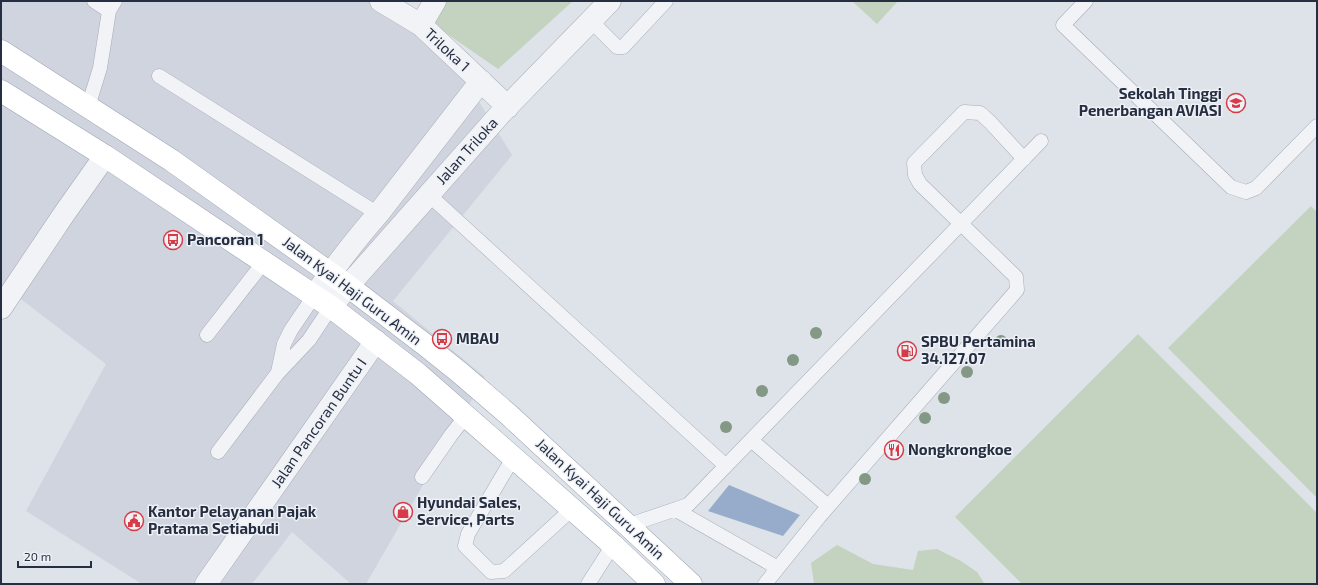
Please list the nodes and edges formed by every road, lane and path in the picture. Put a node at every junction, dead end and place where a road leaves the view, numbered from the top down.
1 (94, 1) edge
2 (381, 1) edge
3 (435, 1) edge
4 (610, 1) edge
5 (666, 1) edge
6 (1086, 1) edge
7 (112, 6) edge
8 (591, 21) junction
9 (420, 25) junction
10 (1, 51) edge
11 (159, 76) dead end
12 (481, 81) junction
13 (1, 91) edge
14 (90, 100) junction
15 (508, 107) junction
16 (1317, 126) edge
17 (1041, 141) dead end
18 (105, 156) junction
19 (1024, 159) junction
20 (429, 195) junction
21 (371, 222) junction
22 (961, 223) junction
23 (264, 262) junction
24 (334, 268) junction
25 (352, 281) junction
26 (322, 302) junction
27 (1, 308) edge
28 (207, 335) dead end
29 (376, 341) junction
30 (277, 374) junction
31 (466, 416) junction
32 (752, 440) junction
33 (218, 452) dead end
34 (513, 458) junction
35 (723, 469) junction
36 (422, 477) dead end
37 (828, 506) junction
38 (682, 507) junction
39 (572, 509) junction
40 (629, 525) junction
41 (613, 545) junction
42 (778, 568) junction
43 (206, 584) edge
44 (588, 584) edge
45 (654, 584) edge
46 (691, 584) edge
47 (765, 584) edge

1 - 7 lane
2 - 9 street, Triloka 1
3 - 9 street
4 - 8 street, Jalan Triloka
5 - 8 lane
6 - 16 lane
7 - 14 lane
8 - 15 street, Jalan Triloka
9 - 12 street, Triloka 1
10 - 14 main road, Jalan Kyai Haji Guru Amin
11 - 21 lane
12 - 15 street, Triloka 1
12 - 21 street, Jalan Triloka
13 - 18 main road, Jalan Kyai Haji Guru Amin
14 - 24 main road, Jalan Kyai Haji Guru Amin
15 - 20 street, Jalan Triloka
17 - 19 lane
18 - 23 main road, Jalan Kyai Haji Guru Amin
18 - 27 street
19 - 22 lane
19 - 22 lane
20 - 25 street, Jalan Triloka
20 - 35 lane
21 - 24 street, Jalan Triloka
22 - 32 lane
22 - 37 lane
23 - 26 main road, Jalan Kyai Haji Guru Amin
23 - 28 lane
24 - 25 main road, Jalan Kyai Haji Guru Amin
24 - 26 street, Jalan Triloka
25 - 26 street, Jalan Triloka
25 - 40 main road, Jalan Kyai Haji Guru Amin
26 - 29 main road, Jalan Kyai Haji Guru Amin
26 - 30 lane
26 - 30 lane
29 - 31 main road, Jalan Kyai Haji Guru Amin
29 - 43 street, Jalan Pancoran Buntu I
30 - 33 lane
31 - 34 main road, Jalan Kyai Haji Guru Amin
31 - 36 lane
32 - 35 lane
32 - 37 lane
34 - 39 main road, Jalan Kyai Haji Guru Amin
34 - 39 lane
35 - 38 lane
37 - 42 lane
38 - 40 lane
38 - 42 lane
39 - 41 main road, Jalan Kyai Haji Guru Amin
40 - 46 main road, Jalan Kyai Haji Guru Amin
41 - 44 lane
41 - 45 main road, Jalan Kyai Haji Guru Amin
42 - 47 lane

